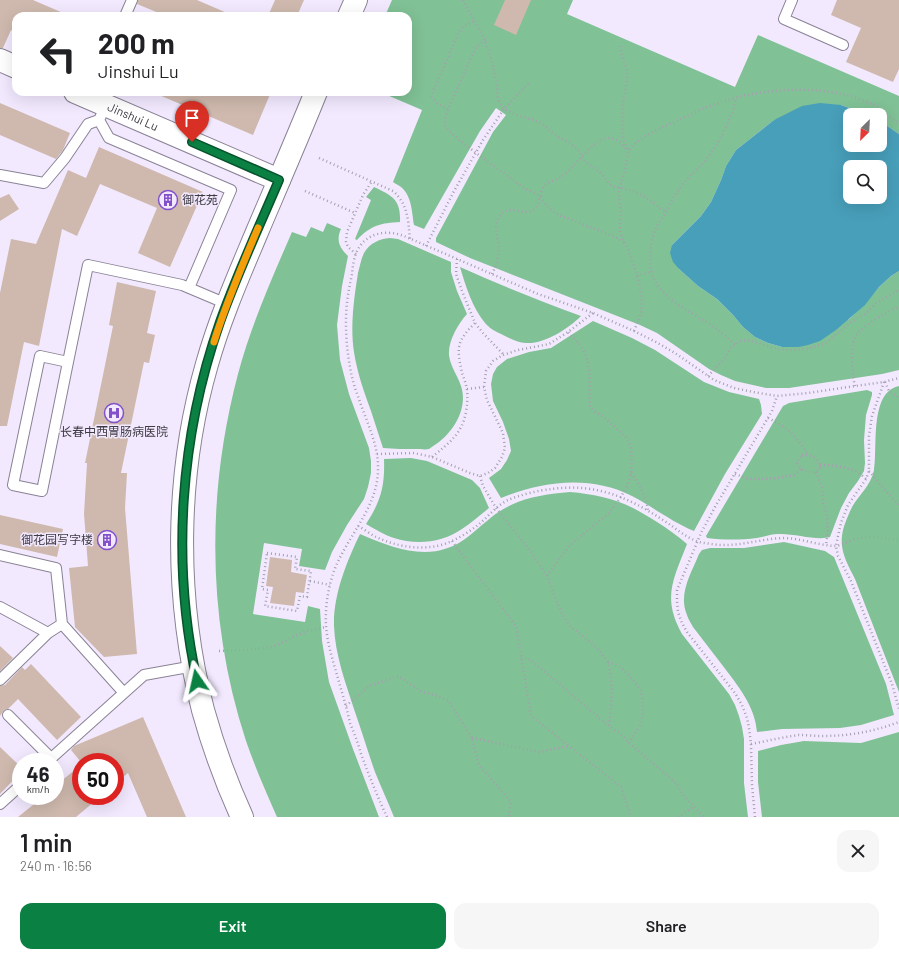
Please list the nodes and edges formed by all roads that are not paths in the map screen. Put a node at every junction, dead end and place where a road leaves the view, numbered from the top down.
1 (132, 0) edge
2 (356, 0) edge
3 (792, 0) edge
4 (127, 12) edge
5 (351, 12) edge
6 (843, 45) dead end
7 (0, 60) edge
8 (12, 65) edge
9 (314, 96) edge
10 (93, 102) edge
11 (0, 175) edge
12 (279, 180) junction
13 (189, 288) junction
14 (227, 304) junction
15 (68, 362) junction
16 (0, 555) edge
17 (0, 607) edge
18 (62, 624) junction
19 (48, 633) junction
20 (194, 666) junction
21 (0, 680) edge
22 (124, 693) junction
23 (8, 715) dead end
24 (43, 753) edge
25 (57, 753) edge
26 (12, 793) edge
27 (0, 804) edge
28 (242, 817) edge

1 - 4 lane
2 - 5 main road
3 - 6 lane
7 - 8 main road
9 - 12 main road
10 - 11 lane
10 - 12 main road, Jinshui Lu
10 - 13 lane
12 - 14 main road
13 - 14 lane
13 - 15 lane
14 - 20 main road
15 - 15 lane
16 - 18 lane
17 - 19 lane
18 - 19 lane
18 - 22 lane
19 - 21 lane
20 - 22 lane
20 - 28 main road
22 - 25 lane
23 - 24 lane
26 - 27 lane

